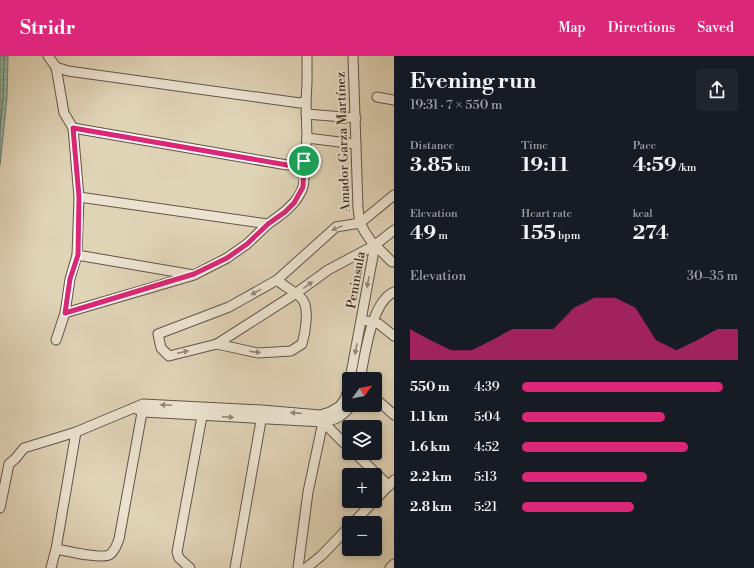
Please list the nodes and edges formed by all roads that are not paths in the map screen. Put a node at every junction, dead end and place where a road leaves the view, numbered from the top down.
1 (48, 56) edge
2 (307, 56) edge
3 (353, 56) edge
4 (56, 67) junction
5 (377, 97) dead end
6 (394, 100) edge
7 (306, 101) junction
8 (306, 114) junction
9 (356, 118) junction
10 (73, 128) junction
11 (307, 138) junction
12 (356, 144) junction
13 (304, 161) junction
14 (394, 196) edge
15 (79, 197) junction
16 (360, 223) junction
17 (268, 224) junction
18 (394, 230) edge
19 (375, 245) junction
20 (78, 255) junction
21 (393, 265) edge
22 (194, 274) junction
23 (277, 280) junction
24 (394, 292) edge
25 (295, 294) junction
26 (65, 313) junction
27 (362, 320) junction
28 (373, 322) junction
29 (394, 336) edge
30 (56, 340) dead end
31 (217, 344) junction
32 (355, 372) edge
33 (356, 372) edge
34 (342, 403) edge
35 (382, 404) edge
36 (143, 408) junction
37 (262, 410) junction
38 (203, 411) junction
39 (345, 412) edge
40 (394, 415) edge
41 (321, 418) junction
42 (261, 420) junction
43 (76, 432) junction
44 (342, 440) edge
45 (363, 460) edge
46 (391, 483) edge
47 (382, 493) edge
48 (0, 508) edge
49 (368, 508) edge
50 (360, 516) edge
51 (342, 534) edge
52 (56, 549) junction
53 (394, 564) edge
54 (51, 568) edge
55 (190, 568) edge
56 (235, 568) edge
57 (298, 568) edge
58 (306, 568) edge
59 (390, 568) edge

1 - 4 street
2 - 7 street
3 - 9 street, Amador Garza Martínez
4 - 7 street
4 - 10 street
5 - 6 street
7 - 8 street
8 - 9 street
8 - 11 street
9 - 12 street, Amador Garza Martínez
10 - 13 street
10 - 15 street
11 - 12 street
11 - 13 street
12 - 16 street, Amador Garza Martínez
13 - 17 street
14 - 16 street
15 - 17 street
15 - 20 street
16 - 19 street, Amador Garza Martínez
16 -> 23 street
17 - 22 street
18 - 19 street
19 - 21 street, Amador Garza Martínez
25 -> 19 street
19 -> 27 street, Peninsula
20 - 22 street
20 - 26 street
22 - 26 street
23 - 25 street
23 -> 31 street
24 - 28 street, Peninsula
25 - 31 street
31 -> 25 street
26 - 30 street
27 - 28 street
27 -> 32 street, Peninsula
28 - 29 street
28 - 33 street, Peninsula
34 - 41 street
35 - 40 street
36 - 38 street
36 - 43 street
36 - 52 street
37 - 38 street
41 -> 37 street
37 - 42 street
38 -> 42 street
38 - 55 street
39 - 41 street
41 - 42 street
41 - 44 street
41 - 57 street
42 - 56 street
43 - 48 street
43 - 52 street
45 - 46 street
46 - 47 street
49 - 50 street
51 - 58 street
52 - 54 street
53 - 59 street

